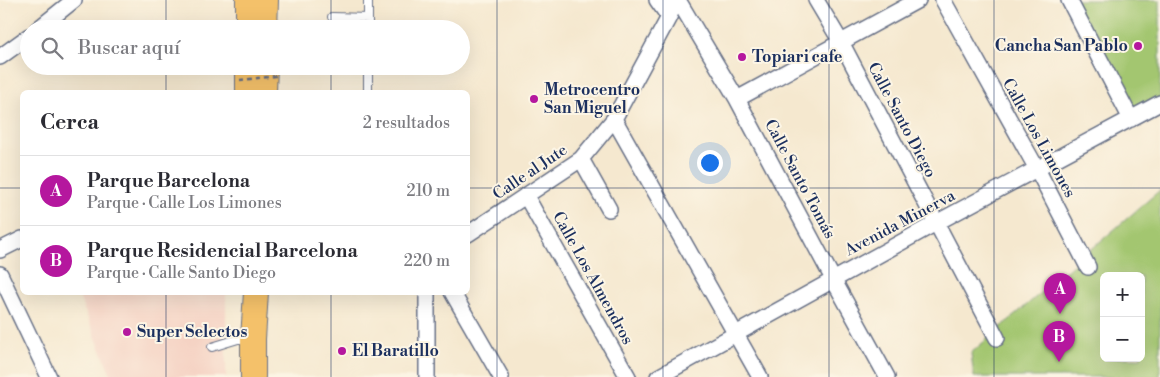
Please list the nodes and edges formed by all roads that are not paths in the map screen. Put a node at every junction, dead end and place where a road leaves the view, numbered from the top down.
1 (74, 0) edge
2 (248, 0) edge
3 (266, 0) edge
4 (368, 0) edge
5 (657, 0) edge
6 (677, 0) edge
7 (816, 0) edge
8 (918, 0) edge
9 (943, 0) edge
10 (1069, 0) edge
11 (332, 17) dead end
12 (669, 17) junction
13 (368, 18) joint
14 (49, 20) edge
15 (248, 20) edge
16 (265, 20) edge
17 (841, 42) junction
18 (20, 43) edge
19 (0, 57) edge
20 (368, 75) edge
21 (368, 90) edge
22 (737, 99) junction
23 (1160, 103) edge
24 (614, 119) junction
25 (1131, 119) junction
26 (581, 159) junction
27 (1037, 169) junction
28 (526, 196) junction
29 (610, 209) dead end
30 (936, 223) junction
31 (470, 233) edge
32 (20, 240) edge
33 (0, 250) edge
34 (1088, 267) dead end
35 (0, 274) edge
36 (833, 279) junction
37 (256, 295) edge
38 (427, 295) edge
39 (454, 295) edge
40 (736, 334) junction
41 (997, 338) dead end
42 (253, 339) junction
43 (212, 347) dead end
44 (49, 377) edge
45 (253, 377) edge
46 (427, 377) edge
47 (501, 377) edge
48 (628, 377) edge
49 (658, 377) edge
50 (760, 377) edge
51 (887, 377) edge

1 - 14 street
2 - 15 highway
3 - 16 highway
4 - 13 lane
5 - 12 street
6 - 12 street, Calle al Jute
6 - 22 street, Calle Santo Tomás
7 - 17 street, Calle Santo Diego
8 - 17 street
9 - 27 street, Calle Los Limones
10 - 25 street
11 - 13 lane
12 - 24 street, Calle al Jute
17 - 22 street
17 - 30 street, Calle Santo Diego
18 - 19 street
20 - 21 lane
22 - 36 street, Calle Santo Tomás
23 - 25 street, Avenida Minerva
24 - 26 street, Calle al Jute
24 - 40 street
25 - 27 street, Avenida Minerva
26 - 28 street, Calle al Jute
26 - 29 street
27 - 30 street, Avenida Minerva
27 - 34 street, Calle Los Limones
28 - 31 street, Calle al Jute
28 - 48 street, Calle Los Almendros
30 - 36 street, Avenida Minerva
30 - 41 street, Calle Santo Diego
32 - 33 street
35 - 44 street
36 - 40 street, Avenida Minerva
36 - 51 street, Calle Santo Tomás
37 - 42 highway
38 - 46 street
39 - 47 street
40 - 49 street, Avenida Minerva
40 - 50 street
42 - 43 lane
42 - 45 highway

